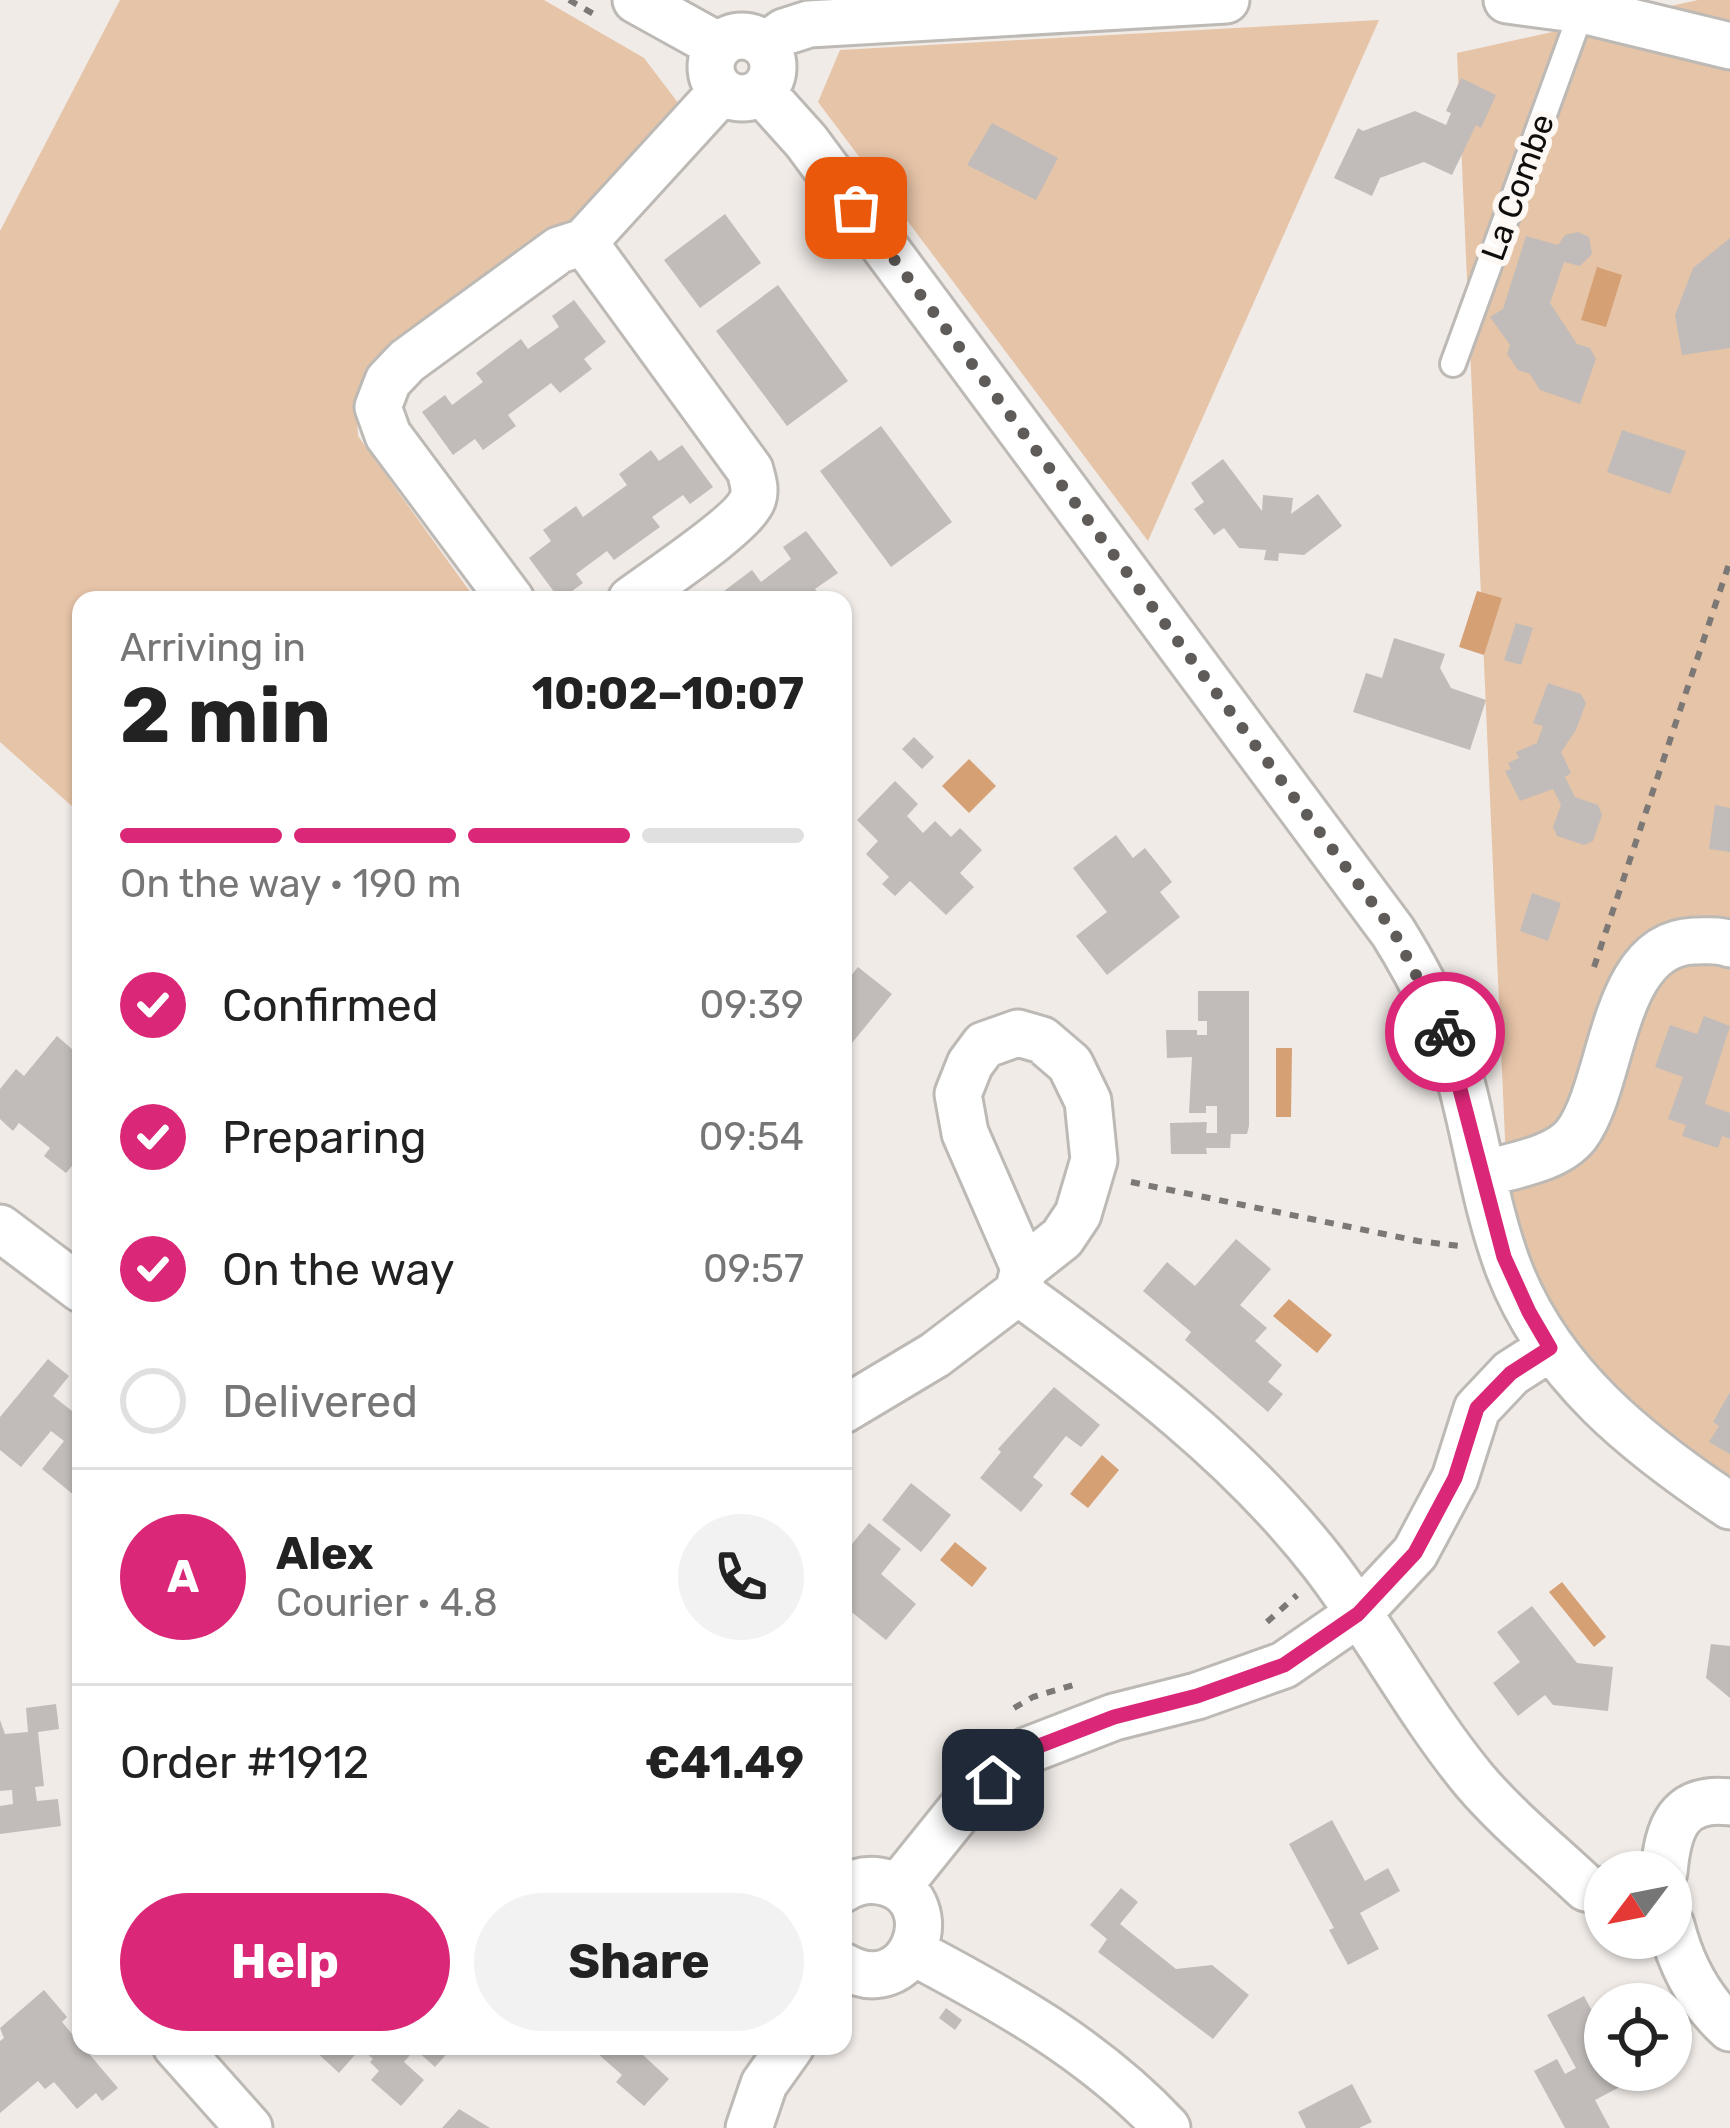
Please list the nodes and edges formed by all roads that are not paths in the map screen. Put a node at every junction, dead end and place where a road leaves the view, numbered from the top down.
1 (636, 0) edge
2 (1226, 0) edge
3 (1508, 0) edge
4 (1582, 10) junction
5 (1730, 46) edge
6 (734, 76) junction
7 (584, 242) junction
8 (1453, 364) dead end
9 (505, 591) edge
10 (643, 591) edge
11 (1730, 944) edge
12 (1484, 1174) junction
13 (0, 1228) edge
14 (1021, 1280) junction
15 (72, 1282) edge
16 (1550, 1348) junction
17 (852, 1405) edge
18 (1730, 1506) edge
19 (1358, 1614) junction
20 (1730, 1802) edge
21 (1666, 1851) edge
22 (852, 1886) edge
23 (1584, 1886) edge
24 (898, 1887) junction
25 (913, 1952) junction
26 (1680, 1959) edge
27 (852, 1971) edge
28 (1730, 2028) edge
29 (191, 2055) edge
30 (785, 2055) edge
31 (249, 2128) edge
32 (749, 2128) edge
33 (1167, 2128) edge

1 - 6 street
2 - 6 street
3 - 4 street
4 - 5 street
4 - 8 lane, La Combe
6 - 7 street
6 - 12 street
7 - 9 street
7 - 10 street
11 - 12 street
12 - 16 street
13 - 15 street
14 - 14 street
14 - 17 street
14 - 19 street
16 - 18 street
16 - 19 street
19 - 23 street
19 - 24 street
20 - 21 street
22 - 24 street
24 - 25 street
25 - 27 street
25 - 33 street
26 - 28 street
29 - 31 street
30 - 32 street

